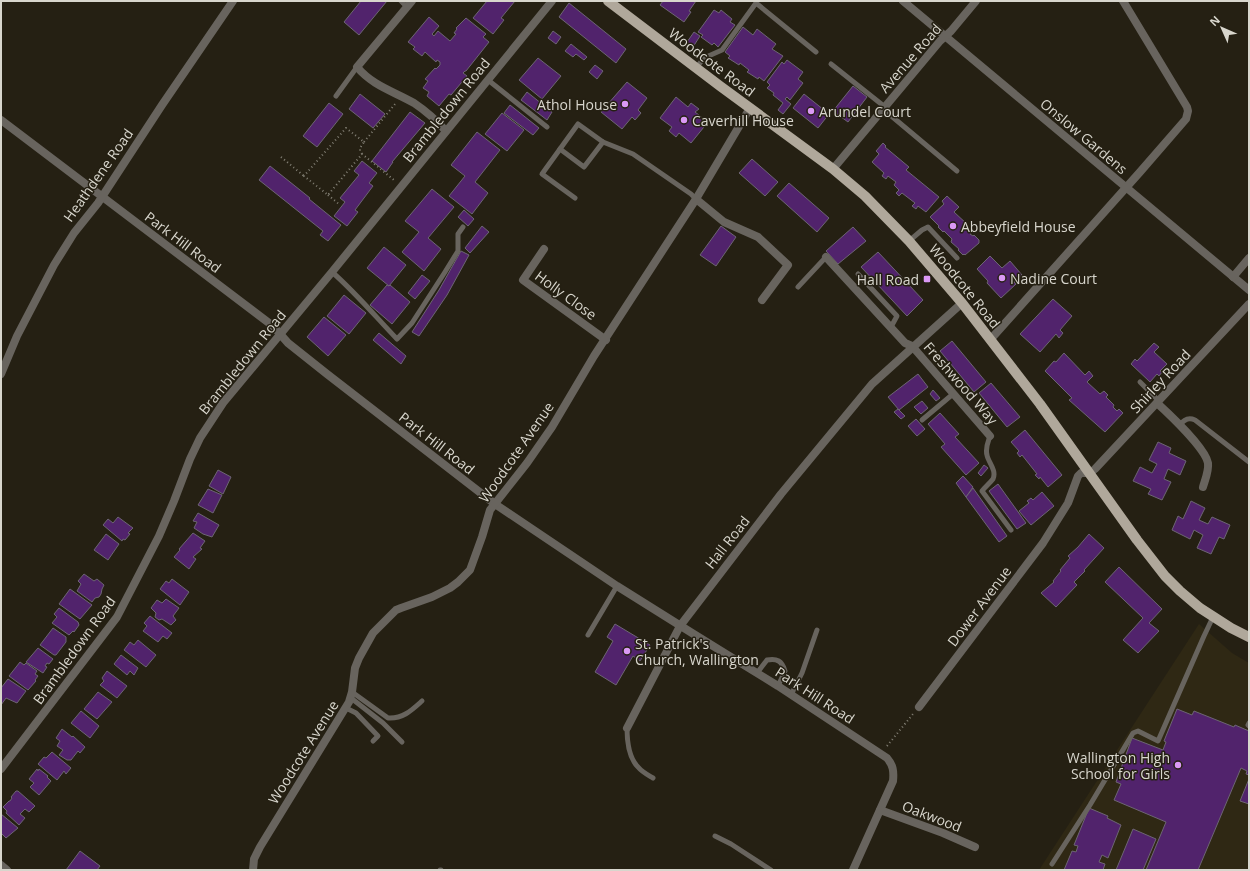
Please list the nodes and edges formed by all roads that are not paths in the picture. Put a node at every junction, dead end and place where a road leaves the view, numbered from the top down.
1 (233, 1) edge
2 (552, 1) edge
3 (608, 1) edge
4 (904, 1) edge
5 (976, 1) edge
6 (1123, 1) edge
7 (755, 2) edge
8 (407, 3) edge
9 (946, 36) junction
10 (816, 52) dead end
11 (831, 64) dead end
12 (357, 67) junction
13 (696, 68) junction
14 (488, 80) junction
15 (336, 96) dead end
16 (750, 108) junction
17 (884, 108) junction
18 (1, 120) edge
19 (547, 127) dead end
20 (446, 132) junction
21 (602, 142) junction
22 (560, 149) junction
23 (833, 169) junction
24 (957, 171) dead end
25 (1126, 188) junction
26 (101, 196) junction
27 (575, 198) dead end
28 (696, 199) junction
29 (463, 227) dead end
30 (909, 241) junction
31 (544, 249) dead end
32 (826, 257) joint
33 (957, 258) dead end
34 (1249, 258) edge
35 (332, 272) junction
36 (858, 274) dead end
37 (1233, 278) junction
38 (798, 287) dead end
39 (1249, 290) edge
40 (762, 300) dead end
41 (962, 303) junction
42 (1248, 305) edge
43 (891, 327) junction
44 (280, 334) junction
45 (606, 340) junction
46 (990, 340) junction
47 (912, 346) junction
48 (1, 374) edge
49 (1140, 382) dead end
50 (953, 394) junction
51 (1158, 402) junction
52 (922, 420) dead end
53 (1180, 424) junction
54 (990, 436) joint
55 (1249, 462) edge
56 (1090, 473) junction
57 (1203, 488) dead end
58 (495, 504) junction
59 (1010, 530) dead end
60 (617, 586) junction
61 (1213, 617) junction
62 (680, 626) junction
63 (817, 630) dead end
64 (588, 635) dead end
65 (1249, 637) edge
66 (757, 673) junction
67 (778, 686) junction
68 (352, 695) junction
69 (791, 695) junction
70 (422, 701) dead end
71 (919, 707) road end
72 (346, 708) junction
73 (627, 728) joint
74 (373, 741) dead end
75 (402, 742) dead end
76 (1, 769) edge
77 (653, 778) dead end
78 (880, 810) junction
79 (715, 836) dead end
80 (975, 847) dead end
81 (1052, 864) dead end
82 (1, 865) edge
83 (7, 870) edge
84 (253, 870) edge
85 (770, 870) edge
86 (853, 870) edge

1 - 26 street, Heathdene Road
2 - 14 street, Brambledown Road
3 - 13 main road, Woodcote Road
4 - 9 street, Onslow Gardens
5 - 9 street, Avenue Road
6 - 25 street
7 - 10 lane
7 - 13 lane
8 - 12 street
9 - 17 street, Avenue Road
9 - 25 street, Onslow Gardens
11 - 17 lane
12 - 15 lane
12 - 20 street
13 - 16 main road, Woodcote Road
14 - 19 lane
14 - 20 street, Brambledown Road
16 - 23 main road, Woodcote Road
16 - 28 street, Woodcote Avenue
17 - 23 street, Avenue Road
17 - 24 lane
18 - 26 street, Park Hill Road
20 - 35 street, Brambledown Road
21 - 22 lane
21 - 22 lane
21 - 28 lane
22 - 27 lane
23 - 30 main road, Woodcote Road
25 - 37 street, Onslow Gardens
25 - 46 street
26 - 44 street, Park Hill Road
26 - 48 street, Heathdene Road
28 - 40 street
28 - 45 street, Woodcote Avenue
29 - 35 lane
30 - 33 lane
30 - 41 main road, Woodcote Road
31 - 45 street, Holly Close
32 - 38 lane
32 - 43 street, Freshwood Way
34 - 37 street
35 - 44 street, Brambledown Road
36 - 43 lane
37 - 39 street, Onslow Gardens
41 - 46 main road, Woodcote Road
41 - 47 street, Hall Road
42 - 51 street, Shirley Road
43 - 47 street, Freshwood Way
44 - 58 street, Park Hill Road
44 - 76 street, Brambledown Road
45 - 58 street, Woodcote Avenue
46 - 56 main road, Woodcote Road
47 - 50 street, Freshwood Way
47 - 62 street, Hall Road
49 - 51 lane
50 - 52 lane
50 - 54 street, Freshwood Way
51 - 53 street
51 - 56 street, Shirley Road
53 - 55 lane
53 - 57 street
54 - 59 lane
56 - 61 main road, Woodcote Road
56 - 71 street, Dower Avenue
58 - 60 street, Park Hill Road
58 - 68 street, Woodcote Avenue
60 - 62 street, Park Hill Road
60 - 64 lane
61 - 65 main road, Woodcote Road
61 - 81 lane
62 - 66 street, Park Hill Road
62 - 73 street, Hall Road
63 - 69 lane
66 - 67 street, Park Hill Road
66 - 67 lane
67 - 69 street, Park Hill Road
68 - 70 lane
68 - 72 street, Woodcote Avenue
68 - 75 lane
69 - 78 street, Park Hill Road
72 - 74 lane
72 - 84 street, Woodcote Avenue
73 - 77 lane
78 - 80 street, Oakwood
78 - 86 street
79 - 85 lane
82 - 83 street

